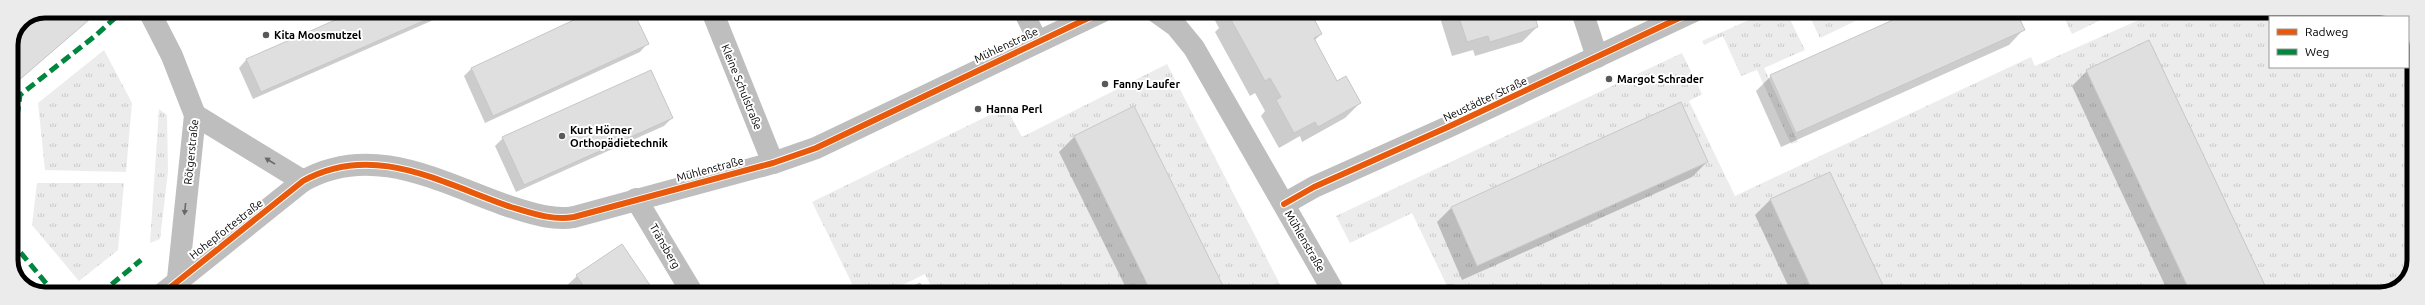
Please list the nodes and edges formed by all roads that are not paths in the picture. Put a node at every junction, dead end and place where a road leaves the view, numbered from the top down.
1 (153, 18) edge
2 (715, 18) edge
3 (1026, 18) edge
4 (1088, 18) edge
5 (1164, 18) edge
6 (1584, 18) edge
7 (1679, 18) edge
8 (1038, 41) junction
9 (1597, 57) junction
10 (195, 115) junction
11 (773, 163) junction
12 (303, 181) junction
13 (636, 199) junction
14 (1284, 204) junction
15 (178, 279) junction
16 (169, 287) edge
17 (689, 287) edge
18 (1331, 287) edge

1 - 10 street, Rötgerstraße
2 - 11 street, Kleine Schulstraße
3 - 8 lane
4 - 8 street, Mühlenstraße
5 - 14 street, Mühlenstraße
6 - 9 street
7 - 9 street, Neustädter Straße
8 - 11 street, Mühlenstraße
9 - 14 street, Neustädter Straße
12 -> 10 street
10 -> 15 street, Rötgerstraße
11 - 13 street, Mühlenstraße
12 - 13 street, Mühlenstraße
12 - 15 street, Hohepfortestraße
13 - 17 street, Tränsberg
14 - 18 street, Mühlenstraße
15 - 16 street, Hohepfortestraße

